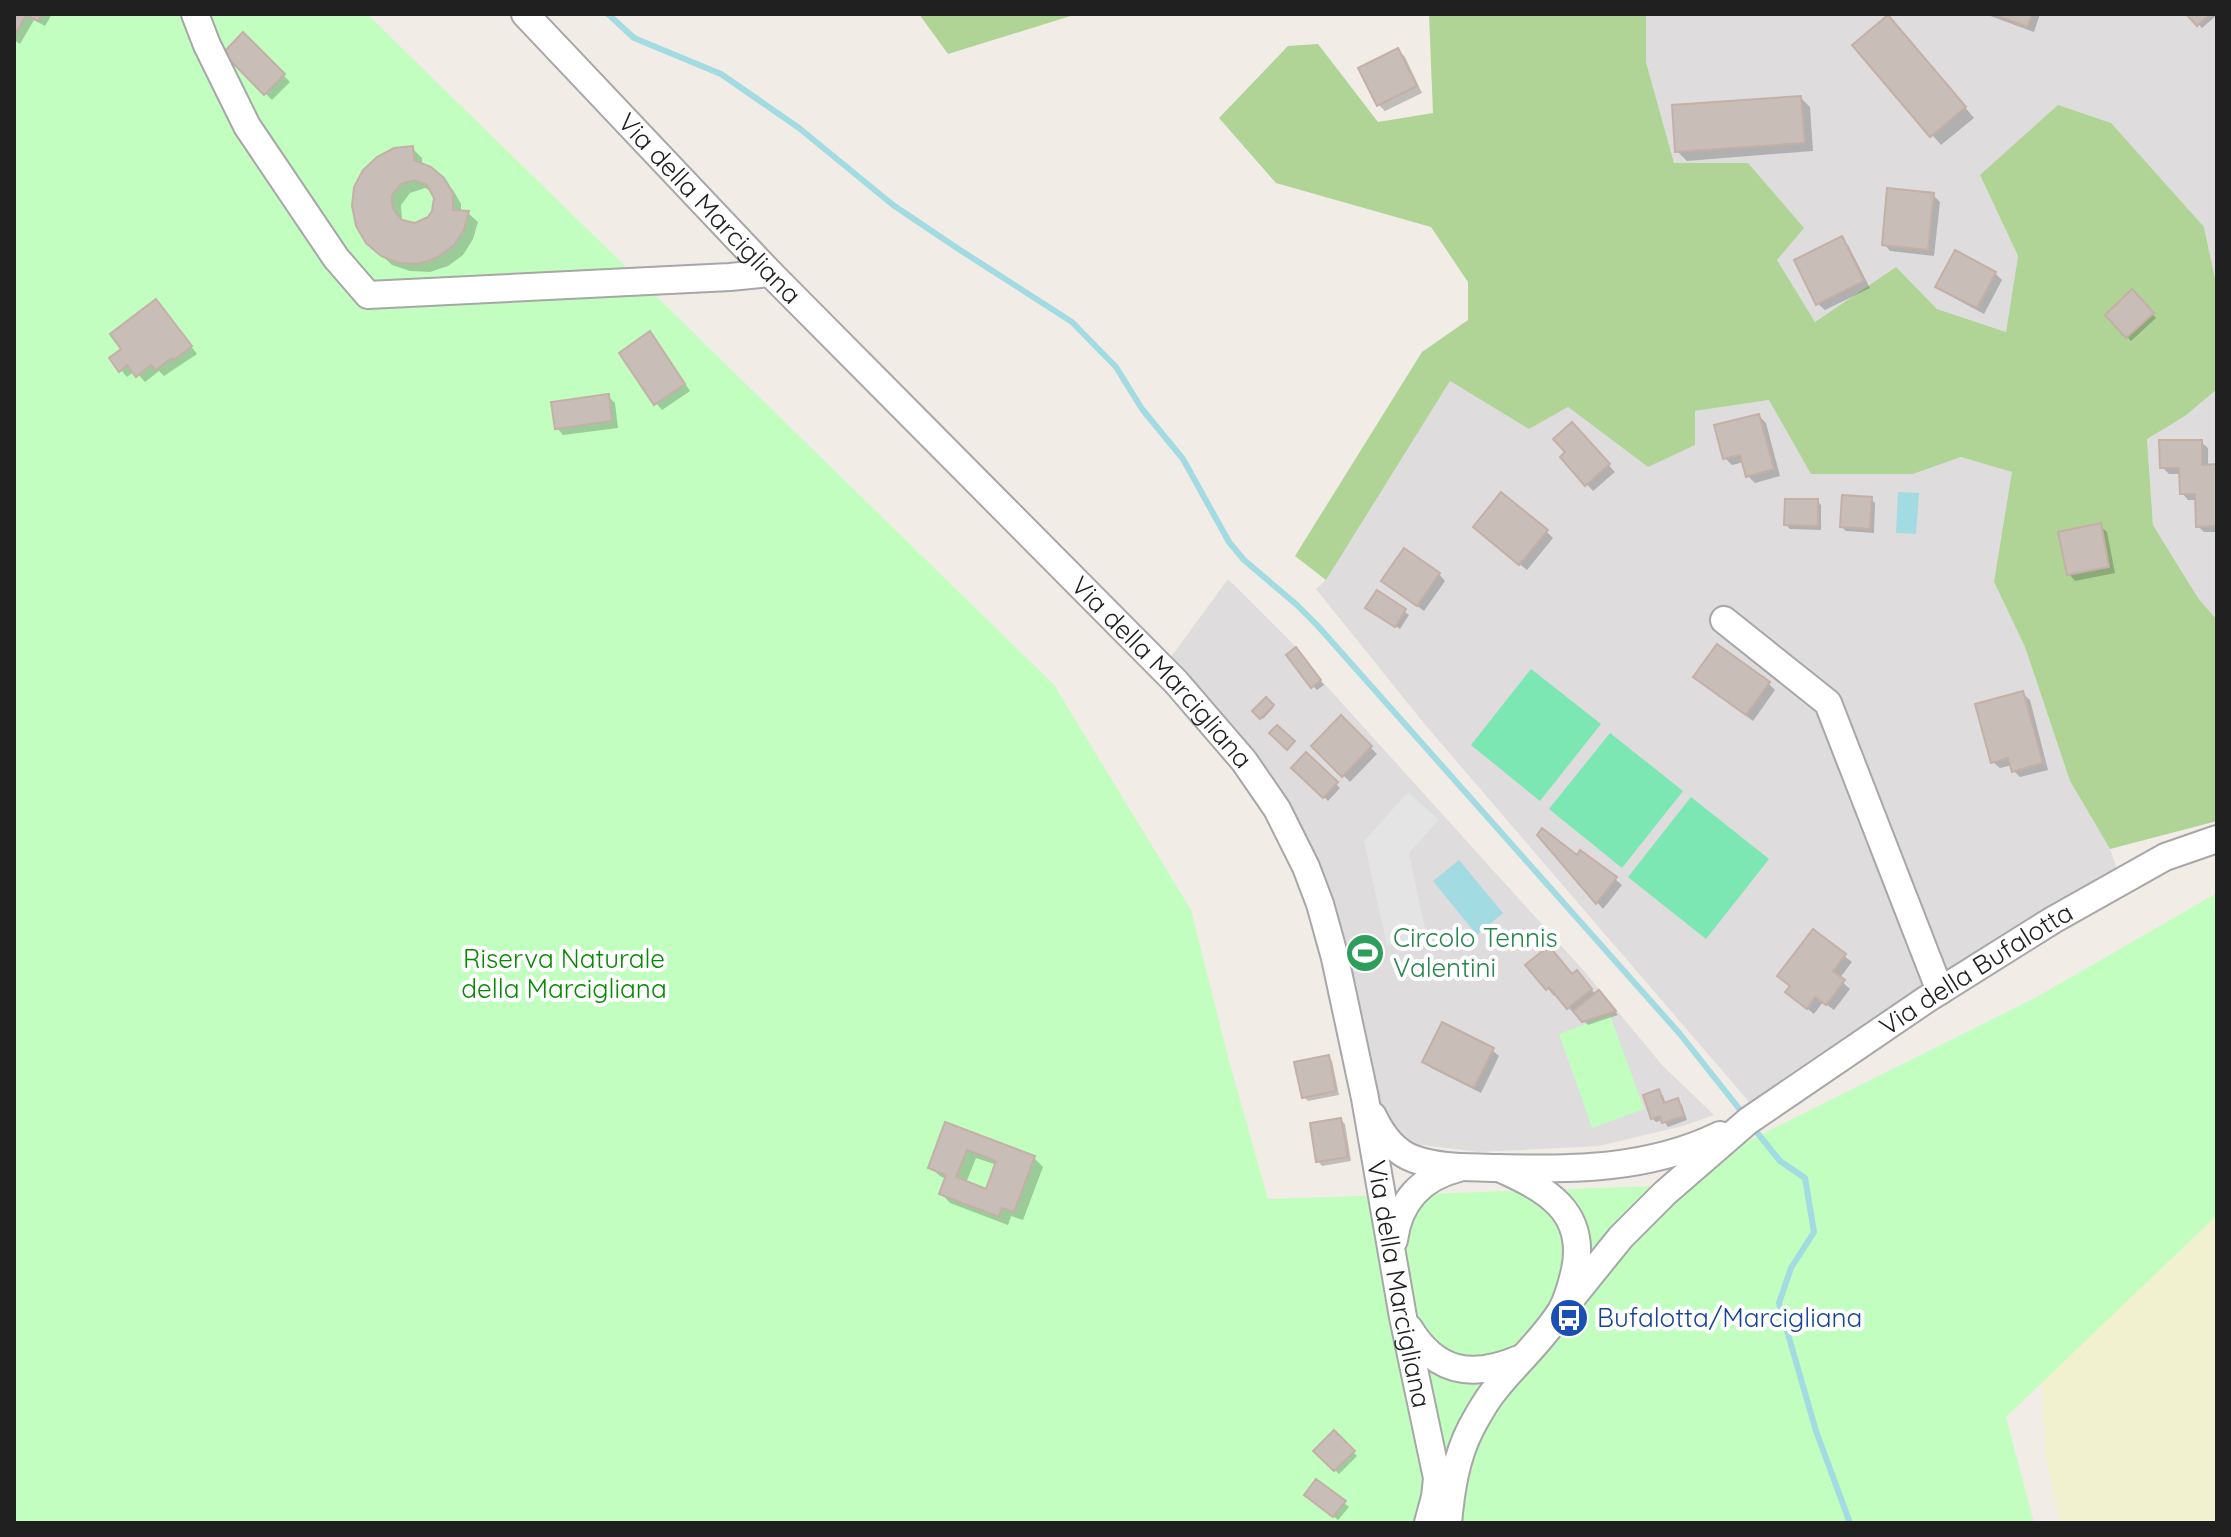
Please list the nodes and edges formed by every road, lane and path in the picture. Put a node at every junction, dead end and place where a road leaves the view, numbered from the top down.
1 (195, 14) edge
2 (525, 14) edge
3 (770, 273) junction
4 (1724, 620) dead end
5 (2217, 839) edge
6 (1940, 991) junction
7 (1365, 1098) junction
8 (1748, 1121) junction
9 (1467, 1167) junction
10 (1499, 1168) junction
11 (1393, 1255) junction
12 (1562, 1310) junction
13 (1403, 1317) junction
14 (1523, 1358) junction
15 (1428, 1523) edge
16 (1448, 1523) edge

1 - 3 street
2 - 3 street, Via della Marcigliana
3 - 7 street, Via della Marcigliana
4 - 6 street
5 - 6 street, Via della Bufalotta
6 - 8 street, Via della Bufalotta
7 - 9 street, Via della Bufalotta
7 - 11 street, Via della Marcigliana
8 - 10 street, Via della Bufalotta
8 - 12 street, Via della Bufalotta
9 - 10 street, Via della Bufalotta
9 - 11 street
10 - 12 street
11 - 13 street, Via della Marcigliana
12 - 14 street
13 - 14 street
13 - 15 street, Via della Marcigliana
14 - 16 street

